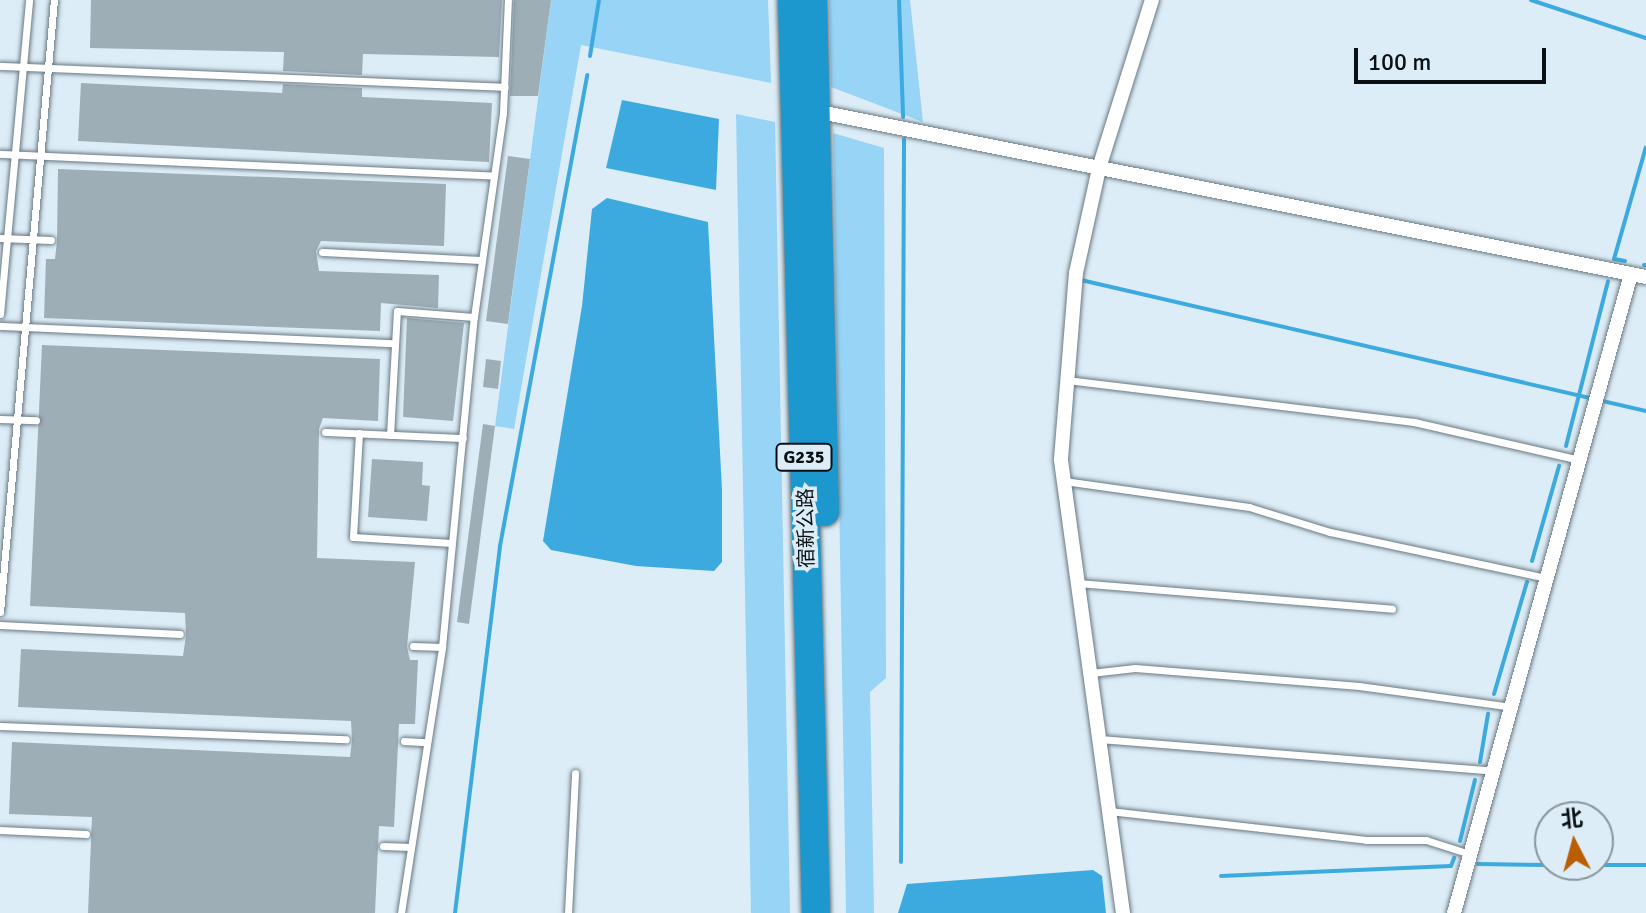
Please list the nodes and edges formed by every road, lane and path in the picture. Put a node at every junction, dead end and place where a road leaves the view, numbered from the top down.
1 (29, 0) edge
2 (54, 0) edge
3 (508, 0) edge
4 (792, 0) edge
5 (813, 0) edge
6 (1152, 0) edge
7 (0, 66) edge
8 (22, 66) junction
9 (48, 67) junction
10 (505, 87) junction
11 (815, 111) junction
12 (0, 154) edge
13 (14, 155) junction
14 (41, 156) junction
15 (1099, 168) junction
16 (494, 176) junction
17 (3, 238) edge
18 (34, 240) junction
19 (51, 240) dead end
20 (322, 252) dead end
21 (482, 260) junction
22 (1639, 275) edge
23 (0, 314) edge
24 (474, 317) junction
25 (0, 326) edge
26 (26, 327) junction
27 (395, 343) junction
28 (1066, 380) junction
29 (0, 419) edge
30 (17, 420) junction
31 (36, 420) dead end
32 (325, 432) dead end
33 (359, 433) junction
34 (390, 435) junction
35 (463, 438) junction
36 (1580, 460) junction
37 (1064, 481) junction
38 (452, 543) junction
39 (1547, 579) junction
40 (1076, 582) junction
41 (1392, 609) dead end
42 (0, 612) edge
43 (0, 625) edge
44 (180, 634) dead end
45 (413, 646) dead end
46 (442, 647) junction
47 (1089, 674) junction
48 (1512, 707) junction
49 (0, 726) edge
50 (346, 739) dead end
51 (1098, 739) junction
52 (404, 741) dead end
53 (426, 742) junction
54 (1494, 771) junction
55 (575, 773) dead end
56 (1109, 811) junction
57 (0, 830) edge
58 (86, 834) dead end
59 (383, 846) dead end
60 (411, 847) junction
61 (1471, 854) junction
62 (401, 913) edge
63 (568, 913) edge
64 (816, 913) edge
65 (835, 913) edge
66 (1123, 913) edge
67 (1454, 913) edge

1 - 8 lane
2 - 9 lane
3 - 10 lane
4 - 64 highway, 宿新公路 / G235
5 - 11 highway, 宿新公路 / G235
6 - 15 street
7 - 8 lane
8 - 9 lane
8 - 13 lane
9 - 10 lane
9 - 14 lane
10 - 16 lane
11 - 15 street
11 - 65 highway, 宿新公路 / G235
12 - 13 lane
13 - 14 lane
13 - 17 lane
14 - 16 lane
14 - 18 lane
15 - 22 street
15 - 28 street
16 - 21 lane
17 - 18 lane
17 - 23 lane
18 - 19 lane
18 - 26 lane
20 - 21 lane
21 - 24 lane
22 - 36 street
24 - 27 lane
24 - 35 lane
25 - 26 lane
26 - 27 lane
26 - 30 lane
27 - 34 lane
28 - 36 lane
28 - 37 street
29 - 30 lane
30 - 31 lane
30 - 42 lane
32 - 33 lane
33 - 34 lane
33 - 38 lane
34 - 35 lane
35 - 38 lane
36 - 39 street
37 - 39 lane
37 - 40 street
38 - 46 lane
39 - 48 street
40 - 41 lane
40 - 47 street
43 - 44 lane
45 - 46 lane
46 - 53 lane
47 - 48 lane
47 - 51 street
48 - 54 street
49 - 50 lane
51 - 54 lane
51 - 56 street
52 - 53 lane
53 - 60 lane
54 - 61 street
55 - 63 lane
56 - 61 lane
56 - 66 street
57 - 58 lane
59 - 60 lane
60 - 62 lane
61 - 67 street

